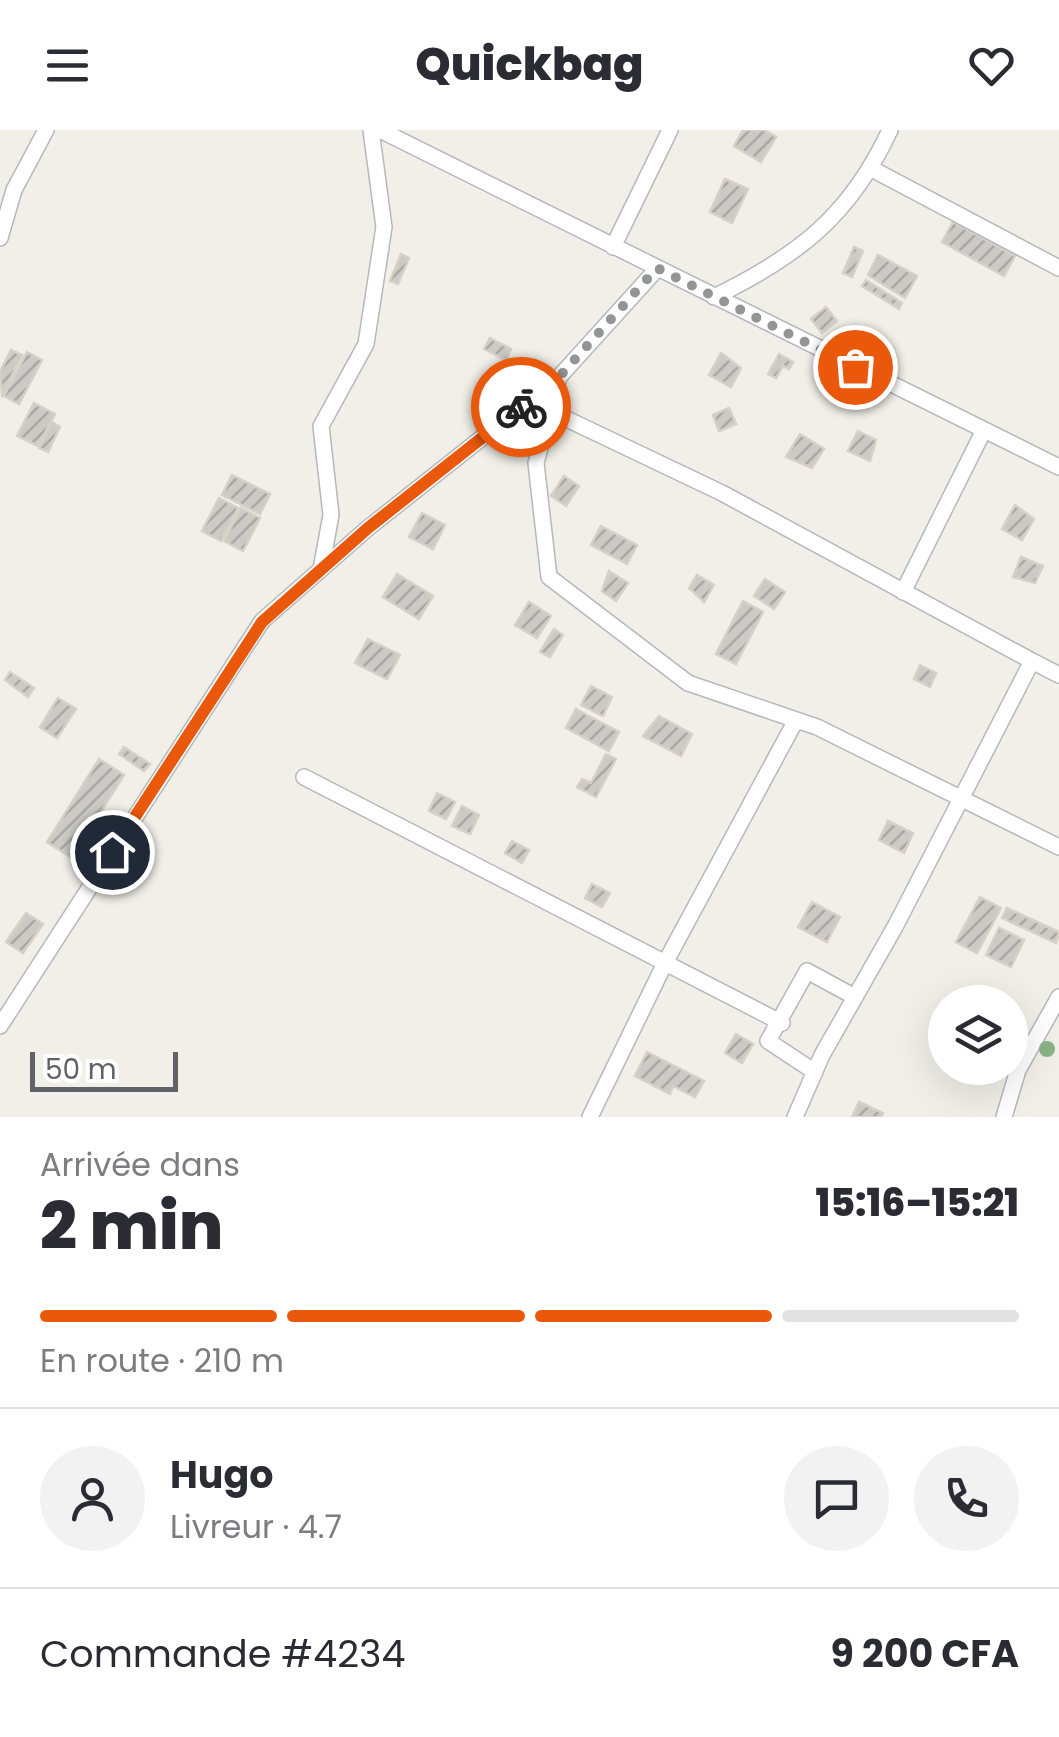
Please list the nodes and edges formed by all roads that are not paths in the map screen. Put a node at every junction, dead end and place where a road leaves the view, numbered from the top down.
1 (46, 130) edge
2 (371, 130) edge
3 (380, 130) edge
4 (670, 130) edge
5 (890, 130) edge
6 (872, 169) junction
7 (0, 238) edge
8 (613, 247) junction
9 (657, 268) junction
10 (1059, 268) edge
11 (714, 297) junction
12 (560, 376) junction
13 (550, 411) junction
14 (984, 430) junction
15 (1059, 467) edge
16 (322, 569) junction
17 (903, 592) junction
18 (1032, 662) junction
19 (1059, 675) edge
20 (796, 720) junction
21 (304, 777) dead end
22 (963, 798) junction
23 (1059, 847) edge
24 (665, 963) junction
25 (855, 997) junction
26 (1059, 997) edge
27 (782, 1023) junction
28 (0, 1026) edge
29 (815, 1072) junction
30 (590, 1117) edge
31 (795, 1117) edge
32 (1004, 1117) edge

1 - 7 street
2 - 16 street
3 - 8 street
4 - 8 street
5 - 6 street
6 - 10 street
6 - 11 street
8 - 9 street
9 - 11 street
9 - 12 street
11 - 14 street
12 - 13 street
12 - 16 street
13 - 17 street
13 - 20 street
14 - 15 street
14 - 17 street
16 - 28 street
17 - 18 street
18 - 19 street
18 - 22 street
20 - 22 street
20 - 24 street
21 - 24 street
22 - 23 street
22 - 25 street
24 - 27 street
24 - 30 street
25 - 27 street
25 - 29 street
26 - 32 street
27 - 29 street
29 - 31 street

